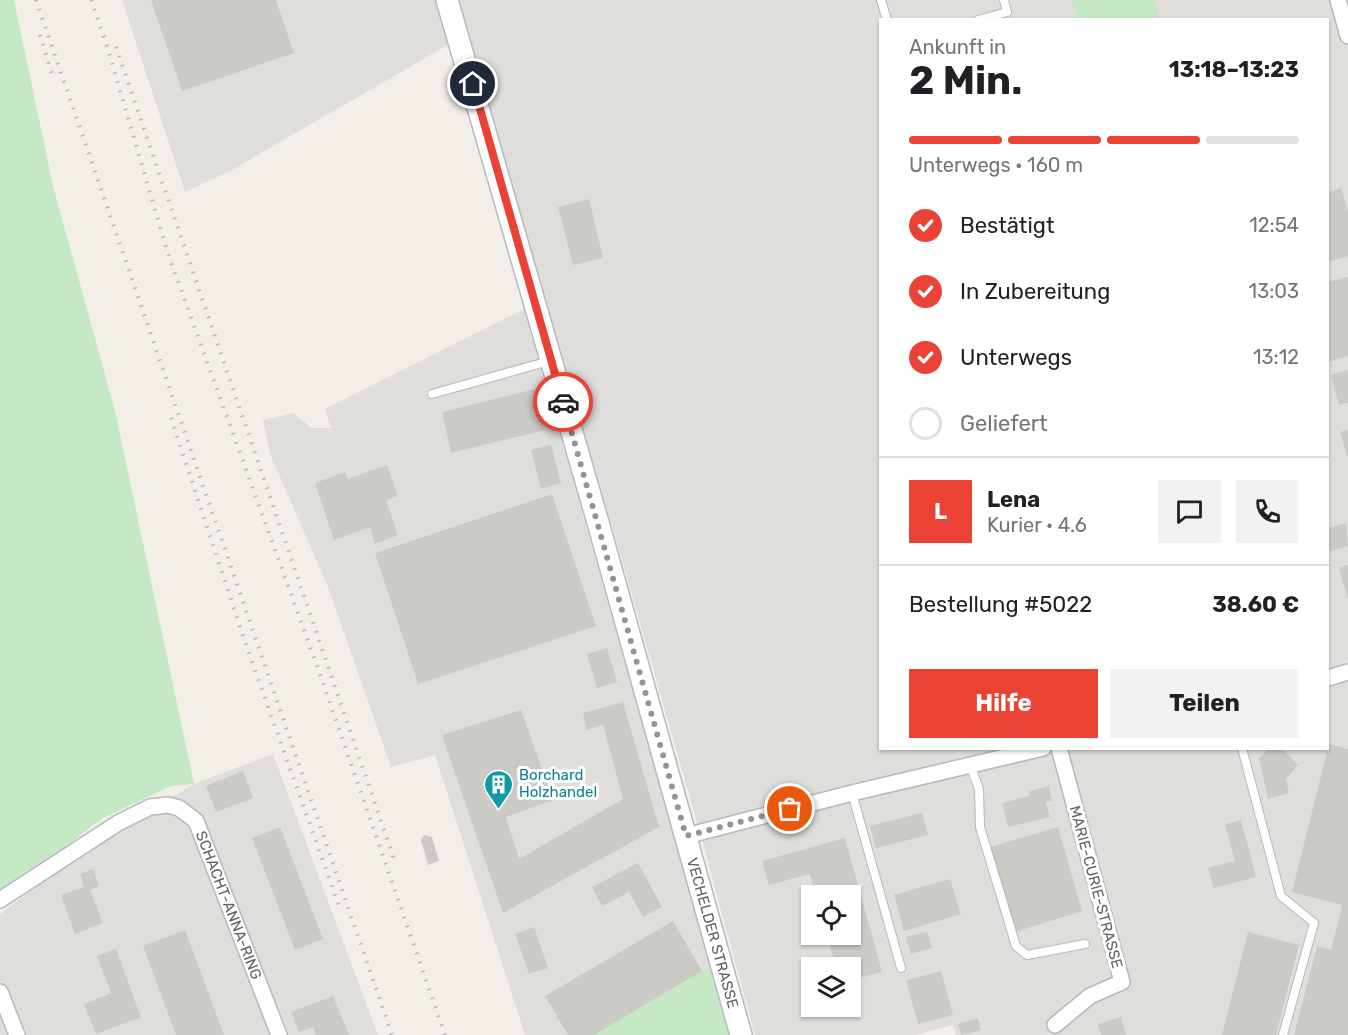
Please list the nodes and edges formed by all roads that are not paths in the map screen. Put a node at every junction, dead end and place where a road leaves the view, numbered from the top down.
1 (447, 0) edge
2 (881, 0) edge
3 (1004, 0) edge
4 (1338, 0) edge
5 (886, 18) edge
6 (985, 18) edge
7 (1348, 36) edge
8 (552, 360) junction
9 (432, 394) dead end
10 (1348, 672) edge
11 (1329, 678) edge
12 (1034, 750) edge
13 (1060, 750) edge
14 (1243, 750) edge
15 (970, 765) junction
16 (852, 793) junction
17 (686, 836) junction
18 (0, 900) edge
19 (1085, 945) dead end
20 (902, 968) dead end
21 (0, 992) edge
22 (1056, 1030) edge
23 (17, 1035) edge
24 (279, 1035) edge
25 (741, 1035) edge
26 (1282, 1035) edge

1 - 8 main road, VECHELDER STRASSE
2 - 5 lane
3 - 6 lane
4 - 7 street
8 - 9 lane
8 - 17 main road, VECHELDER STRASSE
10 - 11 street
12 - 15 street
13 - 22 street, MARIE-CURIE-STRASSE
14 - 26 lane
15 - 16 street
15 - 19 lane
16 - 17 street
16 - 20 lane
17 - 25 main road, VECHELDER STRASSE
18 - 24 street, SCHACHT-ANNA-RING
21 - 23 street

